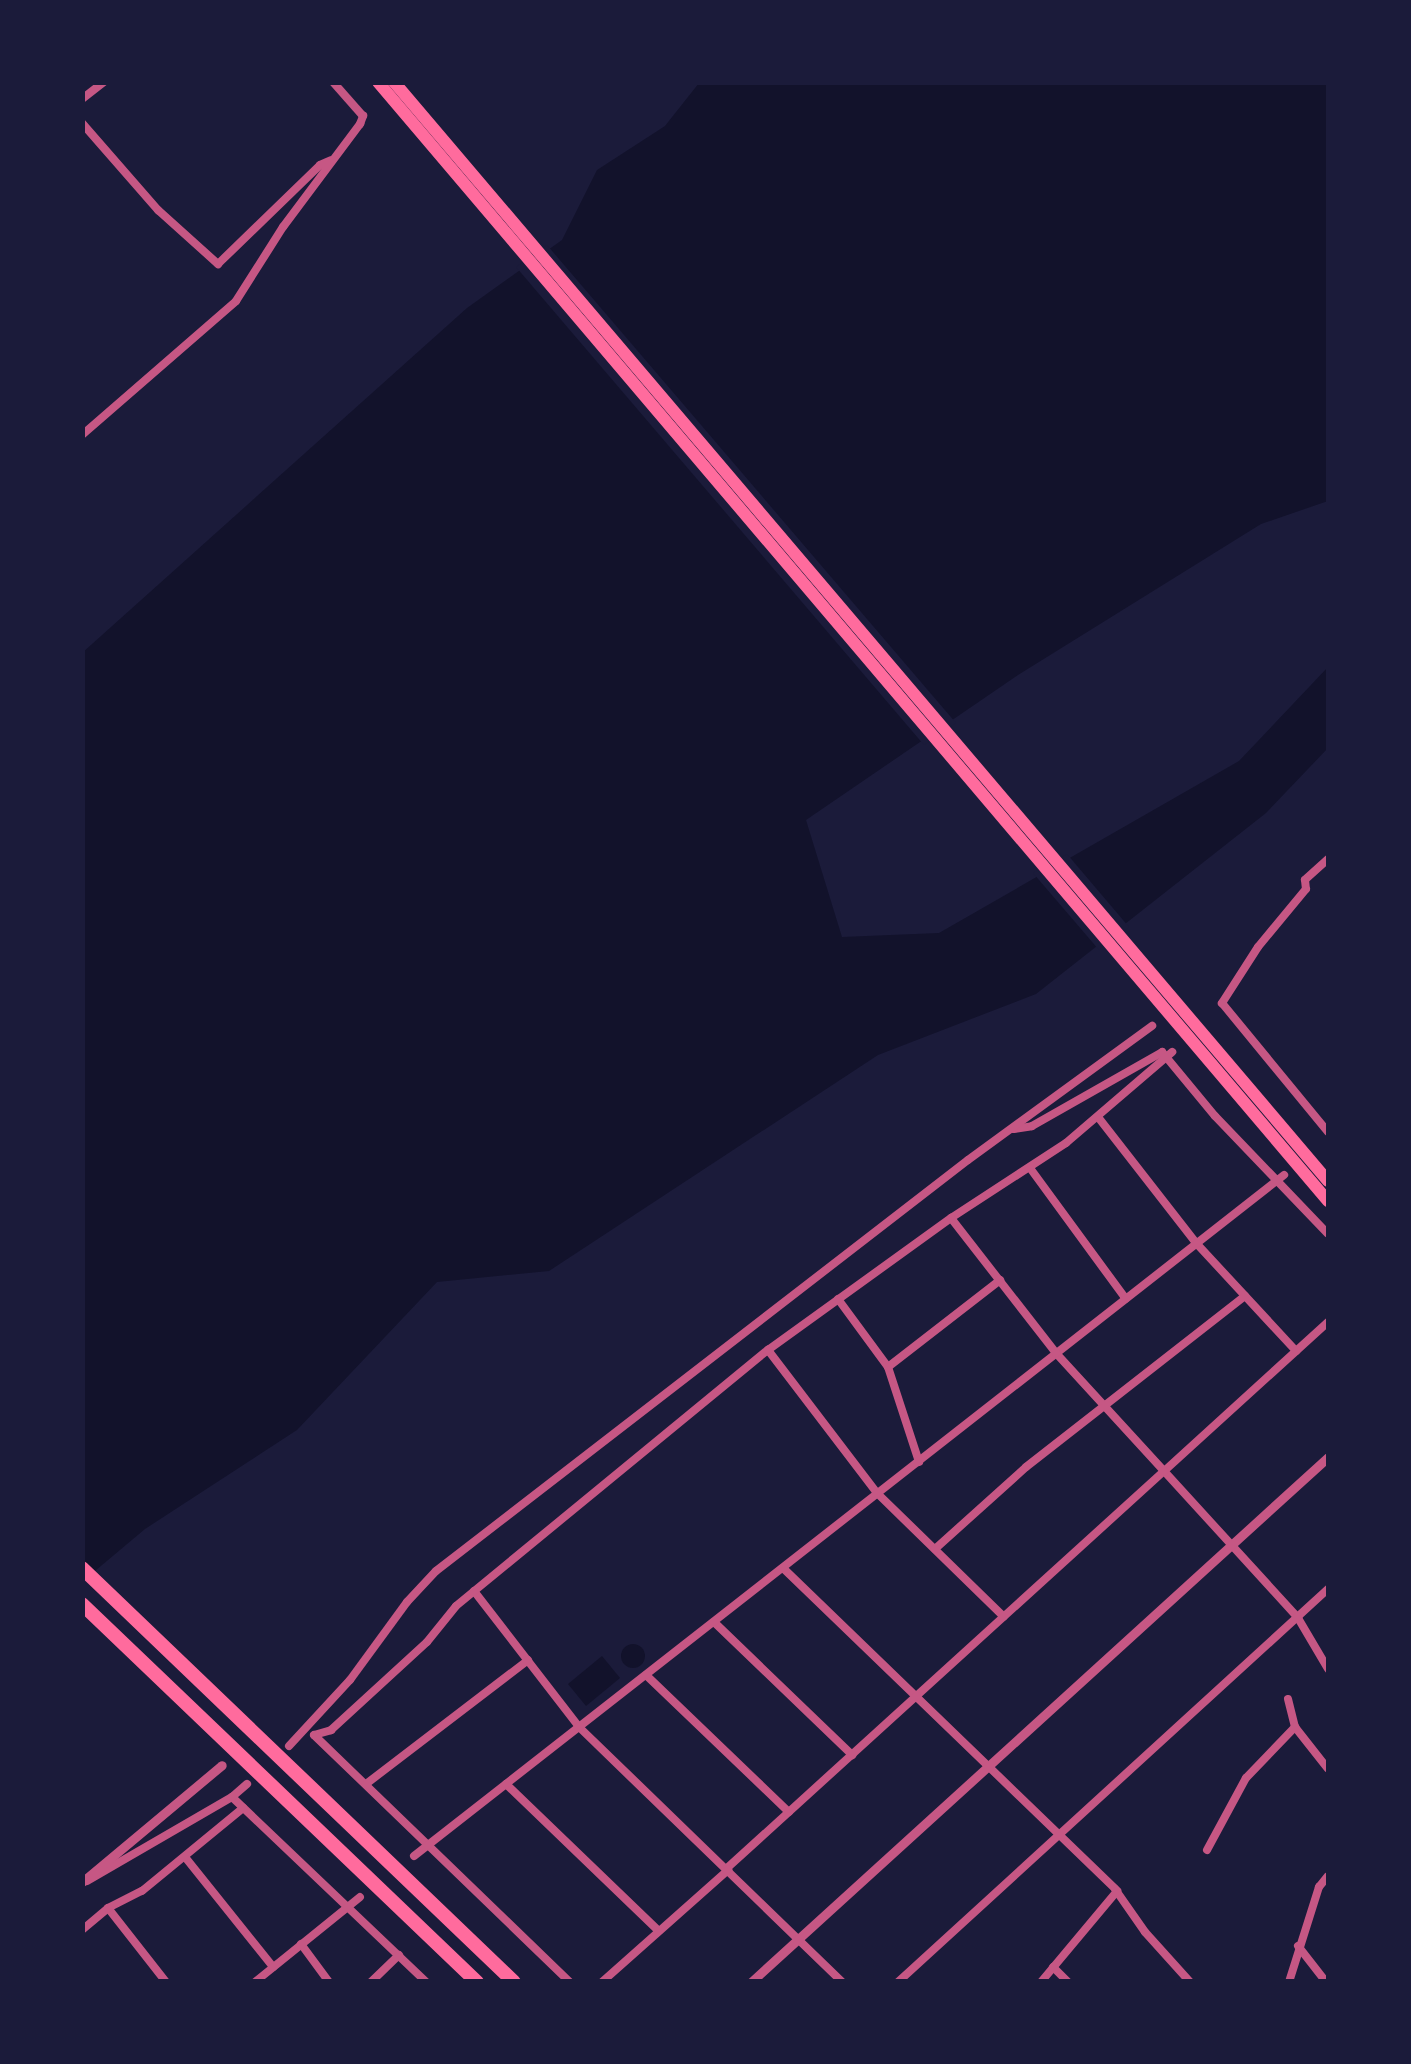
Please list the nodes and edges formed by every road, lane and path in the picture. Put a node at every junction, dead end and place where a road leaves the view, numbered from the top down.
1 (104, 82) edge
2 (332, 82) edge
3 (369, 82) edge
4 (378, 82) edge
5 (396, 82) edge
6 (82, 99) edge
7 (370, 108) dead end
8 (364, 116) junction
9 (82, 123) edge
10 (412, 126) junction
11 (336, 159) junction
12 (82, 434) edge
13 (1328, 858) edge
14 (1222, 1003) junction
15 (1212, 1012) dead end
16 (1152, 1026) dead end
17 (1170, 1054) junction
18 (1098, 1118) junction
19 (1011, 1129) junction
20 (1326, 1137) edge
21 (1030, 1168) junction
22 (1281, 1178) junction
23 (1328, 1181) edge
24 (1328, 1201) edge
25 (952, 1218) junction
26 (1328, 1234) edge
27 (1197, 1244) junction
28 (1000, 1280) junction
29 (1245, 1296) junction
30 (838, 1299) junction
31 (1126, 1299) junction
32 (1328, 1322) edge
33 (768, 1350) junction
34 (1296, 1351) junction
35 (1056, 1353) junction
36 (888, 1366) junction
37 (1104, 1406) junction
38 (1328, 1457) edge
39 (919, 1462) junction
40 (1164, 1471) junction
41 (877, 1494) junction
42 (1231, 1544) junction
43 (935, 1549) junction
44 (82, 1568) edge
45 (782, 1568) junction
46 (1328, 1590) edge
47 (474, 1591) junction
48 (82, 1604) edge
49 (1004, 1616) junction
50 (1298, 1618) junction
51 (714, 1622) junction
52 (528, 1660) junction
53 (1328, 1669) edge
54 (646, 1675) junction
55 (916, 1697) junction
56 (1288, 1699) dead end
57 (579, 1727) junction
58 (1295, 1727) junction
59 (309, 1733) junction
60 (289, 1746) dead end
61 (852, 1755) junction
62 (222, 1765) dead end
63 (988, 1766) junction
64 (1328, 1769) edge
65 (247, 1784) dead end
66 (366, 1784) junction
67 (506, 1784) junction
68 (232, 1797) junction
69 (244, 1808) junction
70 (789, 1812) junction
71 (1059, 1835) junction
72 (428, 1844) junction
73 (1207, 1850) dead end
74 (414, 1856) dead end
75 (185, 1858) junction
76 (727, 1870) junction
77 (1328, 1876) edge
78 (82, 1882) edge
79 (1117, 1892) junction
80 (360, 1897) dead end
81 (348, 1907) junction
82 (108, 1908) junction
83 (82, 1930) edge
84 (659, 1931) junction
85 (798, 1938) junction
86 (301, 1944) junction
87 (1298, 1946) junction
88 (399, 1955) junction
89 (1053, 1967) junction
90 (272, 1968) junction
91 (166, 1982) edge
92 (255, 1982) edge
93 (328, 1982) edge
94 (371, 1982) edge
95 (426, 1982) edge
96 (477, 1982) edge
97 (514, 1982) edge
98 (570, 1982) edge
99 (602, 1982) edge
100 (750, 1982) edge
101 (842, 1982) edge
102 (898, 1982) edge
103 (1042, 1982) edge
104 (1068, 1982) edge
105 (1190, 1982) edge
106 (1289, 1982) edge
107 (1326, 1982) edge

1 - 6 street
2 - 8 street
3 - 10 highway
4 - 10 highway
5 - 23 highway
7 - 8 street
8 - 11 street
9 - 11 street
10 - 24 highway
11 - 12 street
13 - 14 street
14 - 15 street
14 - 20 street
16 - 19 street
17 - 18 street
17 - 19 street
17 - 22 street
18 - 21 street
18 - 27 street
19 - 59 street
21 - 25 street
21 - 31 street
22 - 26 street
22 - 27 street
25 - 28 street
25 - 30 street
27 - 29 street
27 - 31 street
28 - 35 street
28 - 36 street
29 - 34 street
29 - 37 street
30 - 33 street
30 - 36 street
31 - 35 street
32 - 34 street
33 - 41 street
33 - 47 street
34 - 40 street
35 - 37 street
35 - 39 street
36 - 39 street
37 - 40 street
37 - 43 street
38 - 42 street
39 - 41 street
40 - 42 street
40 - 49 street
41 - 43 street
41 - 45 street
42 - 50 street
42 - 63 street
43 - 49 street
44 - 97 highway
45 - 51 street
45 - 55 street
46 - 50 street
47 - 52 street
47 - 59 street
48 - 96 highway
49 - 55 street
50 - 53 street
50 - 71 street
51 - 54 street
51 - 61 street
52 - 57 street
52 - 66 street
54 - 57 street
54 - 70 street
55 - 61 street
55 - 63 street
56 - 58 street
57 - 67 street
57 - 76 street
58 - 64 street
58 - 73 street
59 - 60 street
59 - 66 street
61 - 70 street
62 - 78 street
63 - 71 street
63 - 85 street
65 - 68 street
66 - 72 street
67 - 72 street
67 - 84 street
68 - 69 street
68 - 78 street
69 - 75 street
69 - 81 street
70 - 76 street
71 - 79 street
71 - 102 street
72 - 74 street
72 - 98 street
75 - 82 street
75 - 90 street
76 - 84 street
76 - 85 street
77 - 87 street
79 - 89 street
79 - 105 street
80 - 81 street
81 - 86 street
81 - 88 street
82 - 83 street
82 - 91 street
84 - 99 street
85 - 100 street
85 - 101 street
86 - 90 street
86 - 93 street
87 - 106 street
87 - 107 street
88 - 94 street
88 - 95 street
89 - 103 street
89 - 104 street
90 - 92 street

